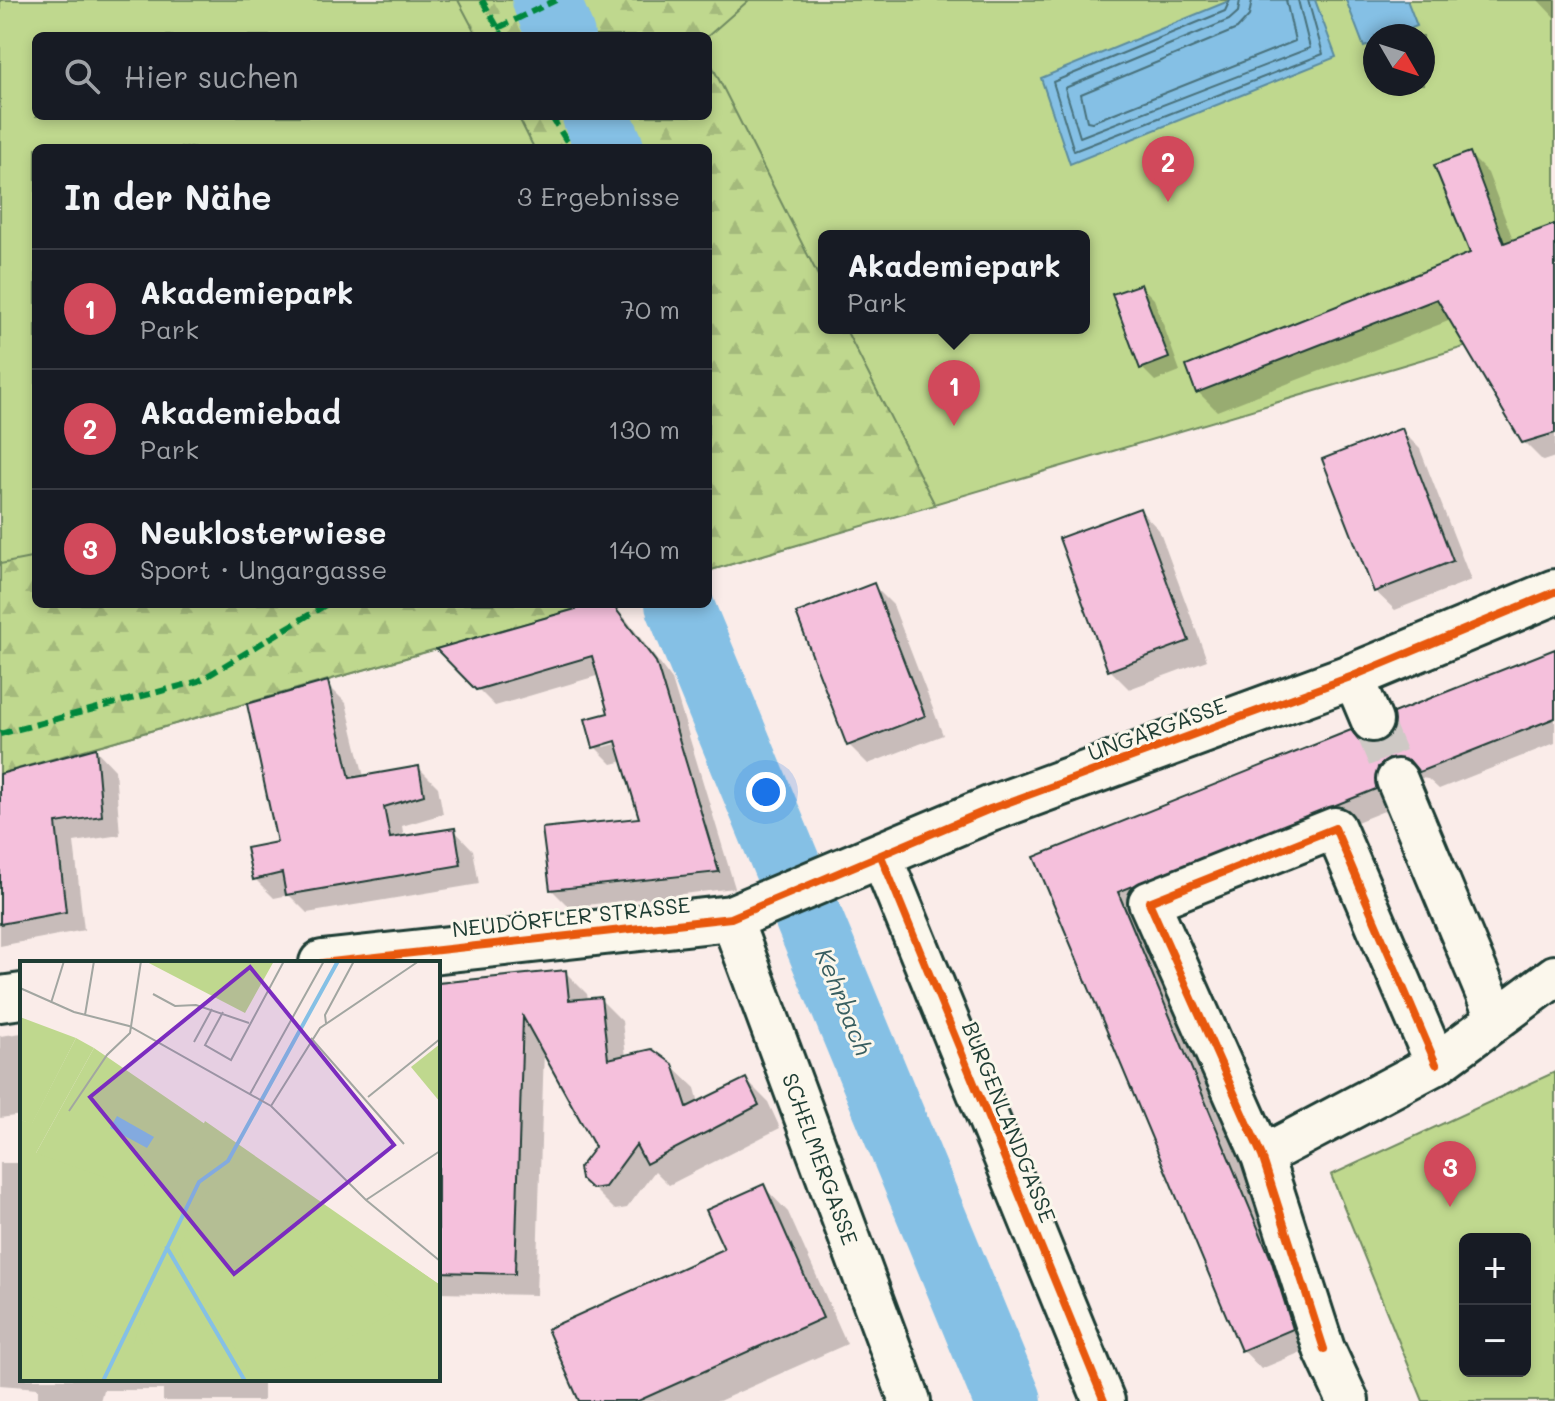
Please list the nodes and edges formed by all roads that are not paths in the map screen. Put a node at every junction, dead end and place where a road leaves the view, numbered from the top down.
1 (1555, 592) edge
2 (1353, 676) junction
3 (1372, 721) tunnel mouth
4 (1397, 780) tunnel mouth
5 (881, 856) junction
6 (773, 901) joint
7 (731, 918) junction
8 (340, 961) edge
9 (1555, 976) edge
10 (20, 996) edge
11 (0, 999) edge
12 (1496, 1017) junction
13 (1436, 1064) junction
14 (1262, 1156) junction
15 (910, 1401) edge
16 (1104, 1401) edge
17 (1348, 1401) edge

1 - 2 main road, UNGARGASSE
2 - 3 street
2 - 5 main road, UNGARGASSE
4 - 12 street
5 - 6 main road, UNGARGASSE
5 - 16 street, BURGENLANDGASSE
6 - 7 main road, NEUDÖRFLER STRASSE
7 - 8 main road, NEUDÖRFLER STRASSE
7 - 15 street, SCHELMERGASSE
9 - 12 street
10 - 11 main road
12 - 13 street
13 - 14 street
13 - 14 street
14 - 17 street

